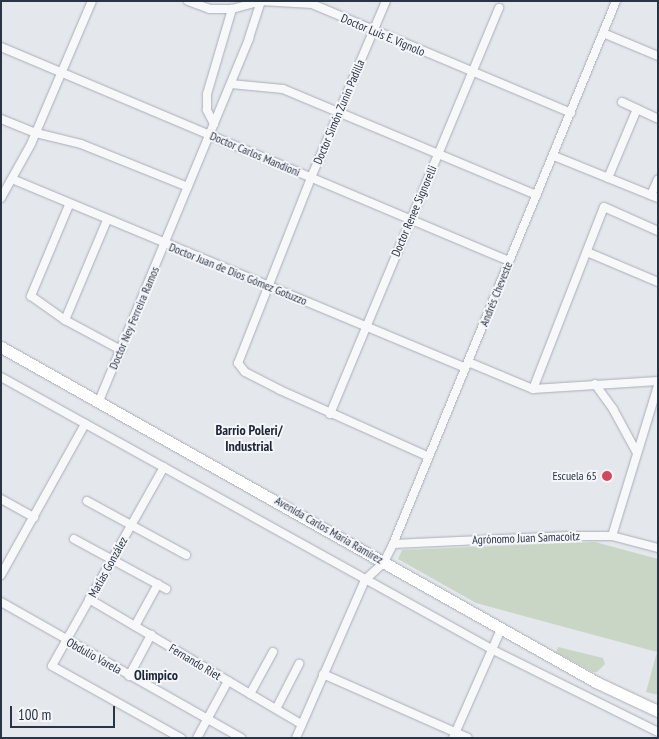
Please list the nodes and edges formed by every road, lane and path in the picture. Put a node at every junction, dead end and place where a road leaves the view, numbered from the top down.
1 (92, 1) edge
2 (188, 1) edge
3 (261, 1) edge
4 (386, 1) edge
5 (616, 1) edge
6 (311, 3) edge
7 (499, 8) dead end
8 (232, 9) junction
9 (373, 31) junction
10 (603, 33) junction
11 (1, 47) edge
12 (658, 56) edge
13 (62, 73) junction
14 (473, 73) junction
15 (231, 84) junction
16 (622, 102) dead end
17 (637, 110) junction
18 (338, 113) junction
19 (571, 113) junction
20 (1, 119) edge
21 (658, 119) edge
22 (214, 124) junction
23 (36, 133) junction
24 (209, 135) junction
25 (438, 154) junction
26 (554, 156) junction
27 (310, 178) junction
28 (608, 178) junction
29 (12, 179) junction
30 (658, 179) edge
31 (188, 187) junction
32 (537, 195) junction
33 (654, 196) edge
34 (1, 198) edge
35 (70, 205) junction
36 (107, 220) junction
37 (411, 220) junction
38 (658, 231) edge
39 (165, 244) junction
40 (587, 252) junction
41 (509, 261) junction
42 (658, 282) edge
43 (267, 286) junction
44 (65, 320) junction
45 (366, 327) junction
46 (1, 347) edge
47 (121, 350) junction
48 (466, 365) junction
49 (1, 377) edge
50 (658, 381) edge
51 (595, 384) junction
52 (658, 386) edge
53 (533, 389) junction
54 (99, 401) junction
55 (330, 414) junction
56 (85, 424) junction
57 (637, 453) junction
58 (429, 457) junction
59 (164, 467) junction
60 (1, 499) edge
61 (87, 501) dead end
62 (34, 518) junction
63 (131, 525) junction
64 (612, 536) junction
65 (74, 540) dead end
66 (393, 544) junction
67 (658, 548) edge
68 (186, 555) dead end
69 (112, 560) junction
70 (384, 562) junction
71 (1, 575) edge
72 (365, 580) junction
73 (158, 584) junction
74 (166, 588) dead end
75 (89, 599) junction
76 (1, 602) edge
77 (135, 626) junction
78 (502, 627) junction
79 (151, 635) junction
80 (66, 640) junction
81 (493, 650) junction
82 (273, 652) dead end
83 (299, 664) dead end
84 (323, 674) junction
85 (129, 676) junction
86 (228, 681) junction
87 (250, 694) junction
88 (276, 709) junction
89 (658, 711) edge
90 (207, 719) junction
91 (302, 724) junction
92 (658, 732) edge
93 (455, 735) edge
94 (181, 738) edge
95 (196, 738) edge
96 (241, 738) edge
97 (296, 738) edge
98 (468, 738) edge

1 - 13 street
2 - 8 street, Doctor Luis E. Vignolo
3 - 6 street, Doctor Luis E. Vignolo
3 - 8 street, Doctor Luis E. Vignolo
3 - 15 street, Doctor Ney Ferreira Ramos
4 - 9 street, Doctor Simón Zunin Padilla
5 - 10 street, Andrés Cheveste
6 - 9 street, Doctor Luis E. Vignolo
7 - 14 street, Doctor Renee Signorelli
8 - 22 street
9 - 14 street, Doctor Luis E. Vignolo
9 - 18 street, Doctor Simón Zunin Padilla
10 - 12 street
10 - 19 street, Andrés Cheveste
11 - 13 street, Doctor Carlos Mandioni
13 - 23 street
13 - 24 street, Doctor Carlos Mandioni
14 - 19 street, Doctor Luis E. Vignolo
14 - 25 street, Doctor Renee Signorelli
15 - 18 street
15 - 22 street, Doctor Ney Ferreira Ramos
16 - 17 street
17 - 21 street
17 - 28 street
18 - 25 street
18 - 27 street, Doctor Simón Zunin Padilla
19 - 26 street, Andrés Cheveste
20 - 23 street
22 - 24 street, Doctor Ney Ferreira Ramos
23 - 29 street
23 - 31 street
24 - 27 street, Doctor Carlos Mandioni
24 - 31 street, Doctor Ney Ferreira Ramos
25 - 32 street
25 - 37 street, Doctor Renee Signorelli
26 - 28 street
26 - 32 street, Andrés Cheveste
27 - 37 street, Doctor Carlos Mandioni
27 - 43 street, Doctor Simón Zunin Padilla
28 - 33 street
29 - 34 street
29 - 35 street, Doctor Juan de Dios Gómez Gotuzzo
30 - 33 street
31 - 39 street, Doctor Ney Ferreira Ramos
32 - 41 street, Andrés Cheveste
35 - 36 street, Doctor Juan de Dios Gómez Gotuzzo
35 - 44 street
36 - 39 street, Doctor Juan de Dios Gómez Gotuzzo
36 - 44 street
37 - 41 street, Doctor Carlos Mandioni
37 - 45 street, Doctor Renee Signorelli
38 - 40 street
39 - 43 street, Doctor Juan de Dios Gómez Gotuzzo
39 - 47 street, Doctor Ney Ferreira Ramos
40 - 42 street
40 - 53 street
41 - 48 street, Andrés Cheveste
43 - 45 street, Doctor Juan de Dios Gómez Gotuzzo
43 - 55 street, Doctor Simón Zunin Padilla
44 - 47 street
45 - 48 street, Doctor Juan de Dios Gómez Gotuzzo
45 - 55 street, Doctor Renee Signorelli
46 - 54 street, Avenida Carlos María Ramírez
47 - 54 street, Doctor Ney Ferreira Ramos
48 - 53 street, Doctor Juan de Dios Gómez Gotuzzo
48 - 58 street, Andrés Cheveste
49 - 56 street, Avenida Carlos María Ramírez
50 - 51 street
51 - 53 street
51 - 57 street
52 - 57 street
54 - 70 street, Avenida Carlos María Ramírez
55 - 58 street
56 - 59 street, Avenida Carlos María Ramírez
56 - 62 street
57 - 64 street
58 - 66 street, Andrés Cheveste
59 - 63 street, Matías González
59 - 72 street, Avenida Carlos María Ramírez
60 - 62 street
61 - 63 street
62 - 71 street
63 - 68 street
63 - 69 street, Matías González
64 - 66 street, Agrónomo Juan Samacoitz
64 - 67 street, Agrónomo Juan Samacoitz
65 - 69 street
66 - 70 street, Andrés Cheveste
69 - 73 street
69 - 75 street, Matías González
70 - 72 street, Andrés Cheveste
70 - 78 street, Avenida Carlos María Ramírez
72 - 81 street, Avenida Carlos María Ramírez
72 - 84 street
73 - 74 street
73 - 77 street
75 - 77 street, Fernando Riet
75 - 80 street, Matías González
76 - 80 street, Obdulio Varela
77 - 79 street, Fernando Riet
78 - 81 street
78 - 89 street, Avenida Carlos María Ramírez
79 - 85 street
79 - 86 street, Fernando Riet
80 - 85 street, Obdulio Varela
80 - 94 street, Matías González
81 - 92 street, Avenida Carlos María Ramírez
81 - 93 street
82 - 87 street
83 - 88 street
84 - 91 street
84 - 93 street
85 - 90 street, Obdulio Varela
86 - 87 street, Fernando Riet
86 - 90 street
87 - 88 street, Fernando Riet
88 - 91 street, Fernando Riet
90 - 95 street
90 - 96 street, Obdulio Varela
91 - 97 street
93 - 98 street

